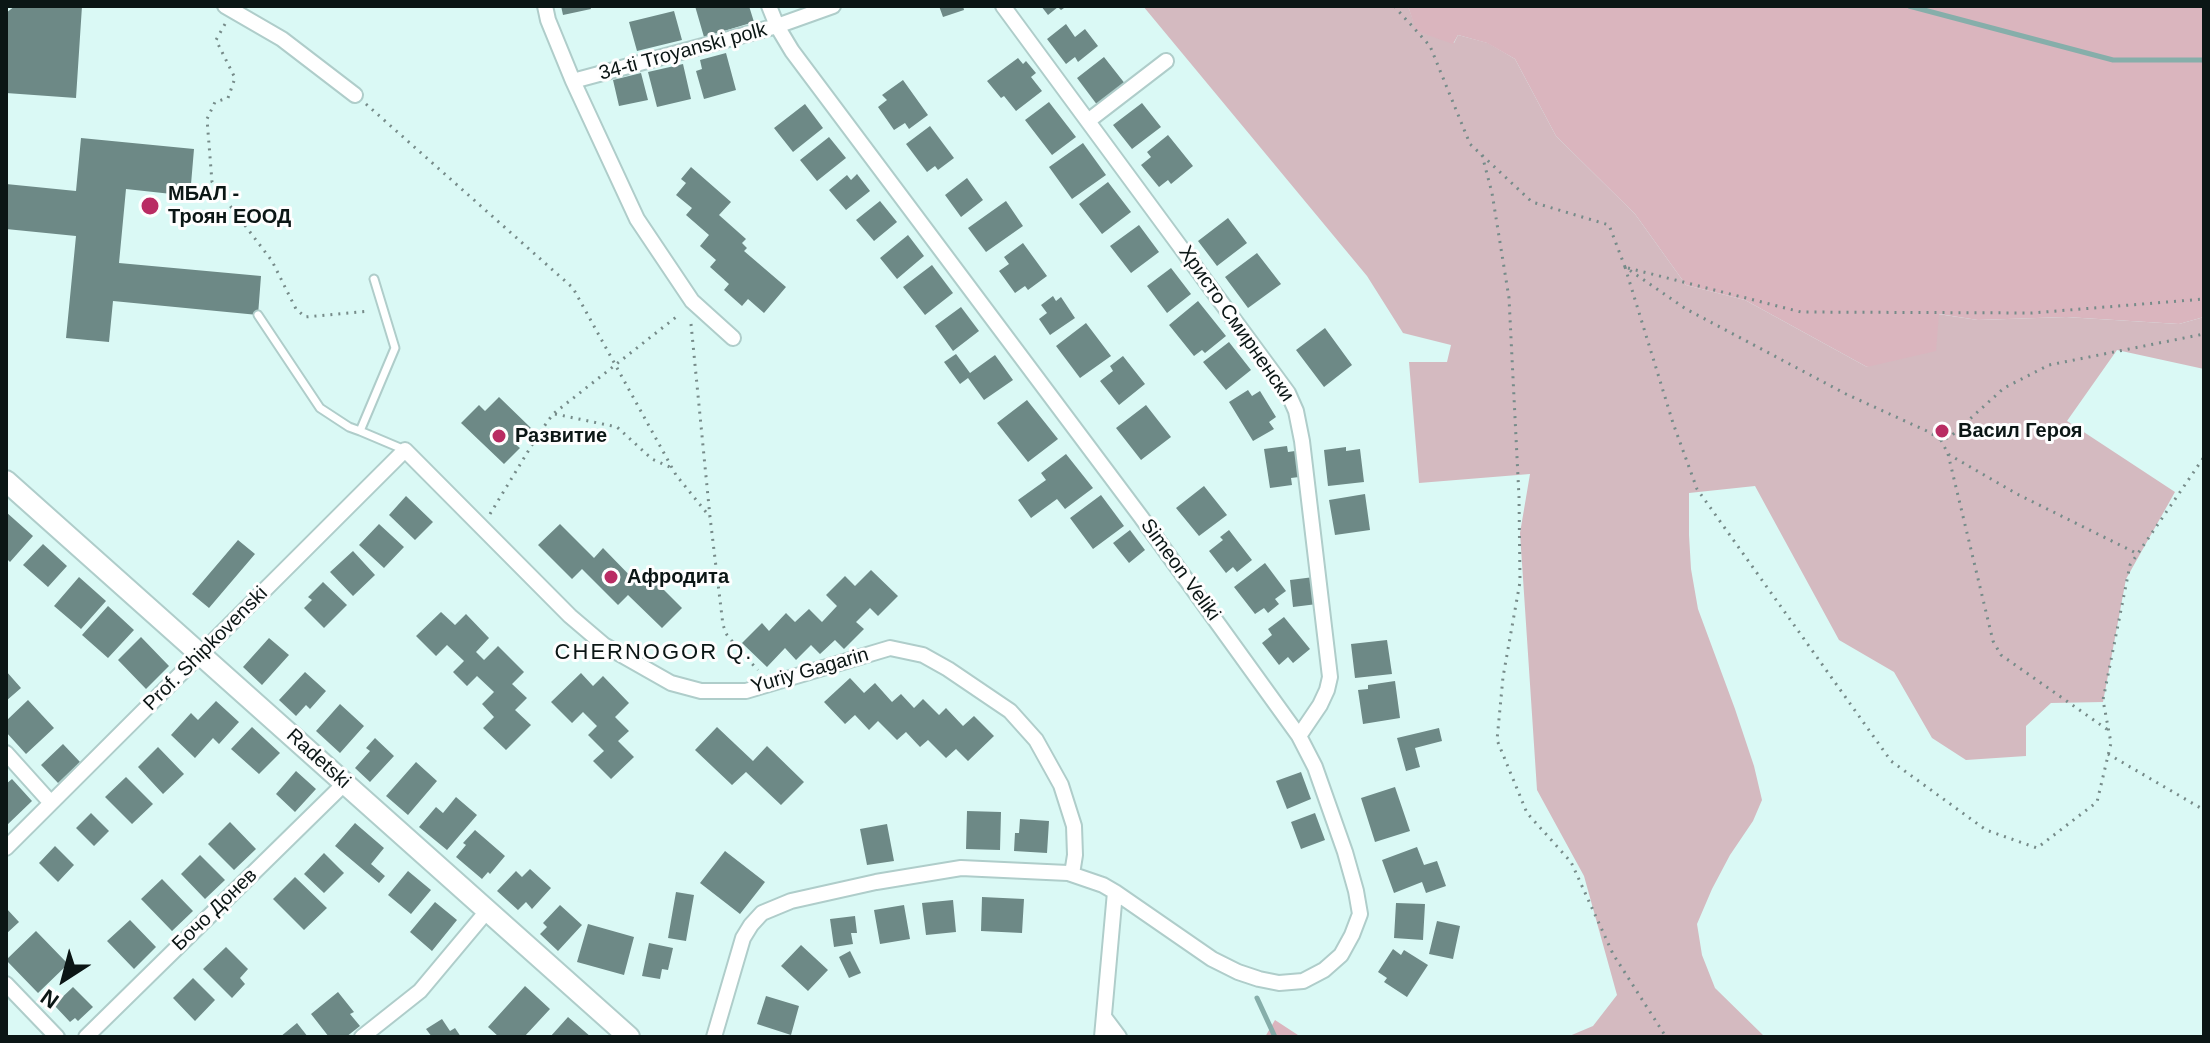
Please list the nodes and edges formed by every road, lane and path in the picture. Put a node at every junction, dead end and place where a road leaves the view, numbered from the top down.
1 (545, 6) edge
2 (769, 6) edge
3 (833, 6) edge
4 (1003, 6) edge
5 (1394, 6) edge
6 (228, 8) edge
7 (777, 26) junction
8 (1166, 61) dead end
9 (573, 81) junction
10 (355, 95) joint
11 (1088, 121) junction
12 (1482, 155) junction
13 (1625, 267) junction
14 (374, 279) dead end
15 (2204, 299) edge
16 (690, 304) junction
17 (383, 309) junction
18 (258, 315) dead end
19 (2204, 334) edge
20 (733, 338) dead end
21 (615, 364) junction
22 (553, 414) junction
23 (360, 431) junction
24 (1941, 440) junction
25 (405, 450) junction
26 (1948, 454) junction
27 (2204, 457) edge
28 (672, 468) junction
29 (6, 481) edge
30 (710, 517) junction
31 (482, 528) junction
32 (2137, 554) junction
33 (201, 654) junction
34 (769, 683) junction
35 (2108, 730) junction
36 (1299, 736) junction
37 (6, 753) edge
38 (2108, 754) junction
39 (345, 783) junction
40 (51, 803) junction
41 (2204, 810) edge
42 (6, 848) edge
43 (1072, 874) junction
44 (1115, 892) junction
45 (487, 911) junction
46 (6, 984) edge
47 (1104, 1017) junction
48 (57, 1037) edge
49 (86, 1037) edge
50 (362, 1037) edge
51 (629, 1037) edge
52 (714, 1037) edge
53 (1102, 1037) edge
54 (1119, 1037) edge
55 (1666, 1037) edge

1 - 9 street, 34-ti Troyanski polk
2 - 7 street, Simeon Veliki
3 - 7 street, 34-ti Troyanski polk
4 - 11 street, Христо Смирненски
5 - 12 path
6 - 10 street
6 - 17 path
7 - 9 street, 34-ti Troyanski polk
7 - 36 street, Simeon Veliki
8 - 11 street
9 - 16 street
10 - 21 path
11 - 36 street, Христо Смирненски
12 - 13 path
12 - 55 path
13 - 15 path
13 - 24 path
13 - 38 path
14 - 17 lane
16 - 20 street
16 - 21 path
16 - 30 path
17 - 23 lane
18 - 23 lane
19 - 24 path
21 - 22 path
21 - 28 path
22 - 28 path
22 - 31 path
23 - 25 lane
24 - 26 path
25 - 31 street, Yuriy Gagarin
25 - 33 street, Prof. Shipkovenski
26 - 32 path
26 - 35 path
27 - 32 path
28 - 30 path
29 - 33 street, Radetski
30 - 34 path
31 - 34 street, Yuriy Gagarin
32 - 35 path
33 - 39 street, Radetski
33 - 40 street, Prof. Shipkovenski
34 - 43 street, Yuriy Gagarin
35 - 38 path
36 - 44 street, Simeon Veliki
37 - 40 street
38 - 41 path
39 - 45 street, Radetski
39 - 49 street, Бочо Донев
40 - 42 street, Prof. Shipkovenski
43 - 44 street, Simeon Veliki
43 - 52 street, Simeon Veliki
44 - 47 street
45 - 50 street
45 - 51 street, Radetski
46 - 48 street
47 - 53 street
47 - 54 street

